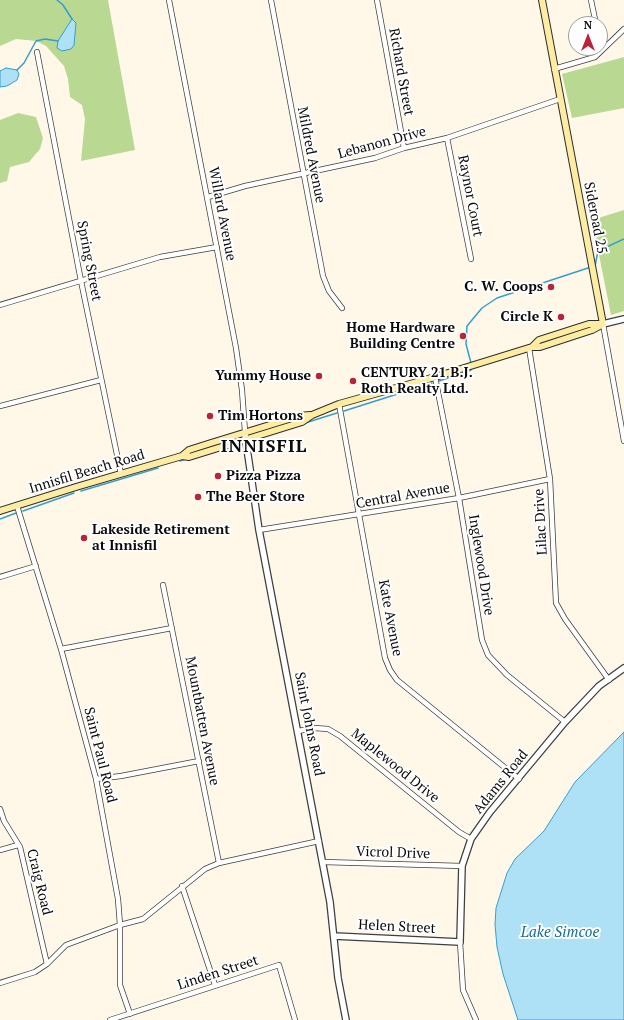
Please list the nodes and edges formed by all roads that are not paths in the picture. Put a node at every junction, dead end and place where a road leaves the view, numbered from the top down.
1 (169, 0) edge
2 (271, 0) edge
3 (377, 0) edge
4 (542, 0) edge
5 (592, 0) edge
6 (595, 16) edge
7 (624, 29) edge
8 (608, 43) edge
9 (37, 52) dead end
10 (596, 56) edge
11 (554, 70) junction
12 (560, 99) junction
13 (447, 138) junction
14 (404, 148) junction
15 (304, 173) junction
16 (208, 197) junction
17 (217, 247) junction
18 (471, 258) dead end
19 (81, 280) junction
20 (0, 305) edge
21 (342, 308) dead end
22 (624, 319) edge
23 (603, 324) junction
24 (530, 347) junction
25 (435, 377) junction
26 (101, 380) junction
27 (339, 404) junction
28 (0, 406) edge
29 (622, 413) edge
30 (312, 415) junction
31 (245, 432) junction
32 (246, 439) junction
33 (624, 441) edge
34 (182, 456) junction
35 (121, 474) junction
36 (550, 479) junction
37 (459, 498) junction
38 (18, 506) junction
39 (0, 511) edge
40 (360, 515) junction
41 (259, 530) junction
42 (36, 566) junction
43 (0, 577) edge
44 (163, 585) dead end
45 (172, 628) junction
46 (61, 649) junction
47 (624, 668) edge
48 (609, 680) junction
49 (565, 722) junction
50 (298, 731) junction
51 (199, 761) junction
52 (96, 779) junction
53 (519, 779) junction
54 (0, 809) edge
55 (471, 839) junction
56 (319, 841) junction
57 (18, 845) junction
58 (0, 850) edge
59 (323, 862) junction
60 (219, 863) junction
61 (462, 866) junction
62 (182, 886) junction
63 (120, 925) junction
64 (334, 936) junction
65 (460, 942) junction
66 (47, 964) junction
67 (0, 983) edge
68 (216, 985) junction
69 (130, 1014) junction
70 (110, 1020) edge
71 (295, 1020) edge
72 (346, 1020) edge
73 (476, 1020) edge

1 - 16 street, Willard Avenue
2 - 15 street, Mildred Avenue
3 - 14 street, Richard Street
4 - 11 main road, Sideroad 25
5 - 6 street
7 - 8 street
9 - 19 street, Spring Street
10 - 11 street
11 - 12 main road, Sideroad 25
12 - 13 street, Lebanon Drive
12 - 23 main road, Sideroad 25
13 - 14 street, Lebanon Drive
13 - 18 street, Raynor Court
14 - 15 street, Lebanon Drive
15 - 16 street, Lebanon Drive
15 - 21 street, Mildred Avenue
16 - 17 street, Willard Avenue
17 - 19 street
17 - 31 street, Willard Avenue
19 - 20 street
19 - 26 street, Spring Street
22 - 23 street, Innisfil Beach Road
23 - 24 main road, Innisfil Beach Road
23 - 29 street, Sideroad 25
24 - 25 main road, Innisfil Beach Road
24 - 36 street, Lilac Drive
25 - 27 main road, Innisfil Beach Road
25 - 37 street, Inglewood Drive
26 - 28 street
26 - 35 street, Spring Street
27 - 30 main road, Innisfil Beach Road
27 - 40 street, Kate Avenue
29 - 33 street, Sideroad 25
30 - 31 main road, Innisfil Beach Road
30 - 32 main road, Innisfil Beach Road
31 - 32 street, Saint Johns Road
31 - 34 main road, Innisfil Beach Road
32 - 34 main road, Innisfil Beach Road
32 - 41 street, Saint Johns Road
34 - 35 main road, Innisfil Beach Road
35 - 38 main road, Innisfil Beach Road
36 - 37 street, Central Avenue
36 - 48 street, Lilac Drive
37 - 40 street, Central Avenue
37 - 49 street, Inglewood Drive
38 - 39 main road, Innisfil Beach Road
38 - 42 street, Saint Paul Road
40 - 41 street, Central Avenue
40 - 53 street, Kate Avenue
41 - 50 street, Saint Johns Road
42 - 43 street
42 - 46 street, Saint Paul Road
44 - 45 street, Mountbatten Avenue
45 - 46 street
45 - 51 street, Mountbatten Avenue
46 - 52 street, Saint Paul Road
47 - 48 street, Adams Road
48 - 49 street, Adams Road
49 - 53 street, Adams Road
50 - 55 street, Maplewood Drive
50 - 56 street, Saint Johns Road
51 - 52 street
51 - 60 street, Mountbatten Avenue
52 - 63 street, Saint Paul Road
53 - 55 street, Adams Road
54 - 57 street, Craig Road
55 - 61 street, Adams Road
56 - 59 street, Saint Johns Road
56 - 60 street
57 - 58 street
57 - 66 street, Craig Road
59 - 61 street, Vicrol Drive
59 - 64 street, Saint Johns Road
60 - 62 street
61 - 65 street, Adams Road
62 - 63 street
62 - 68 street
63 - 66 street
63 - 69 street, Saint Paul Road
64 - 65 street, Helen Street
64 - 72 street, Saint Johns Road
65 - 73 street
66 - 67 street
68 - 69 street, Linden Street
68 - 71 street, Linden Street
69 - 70 street, Linden Street

